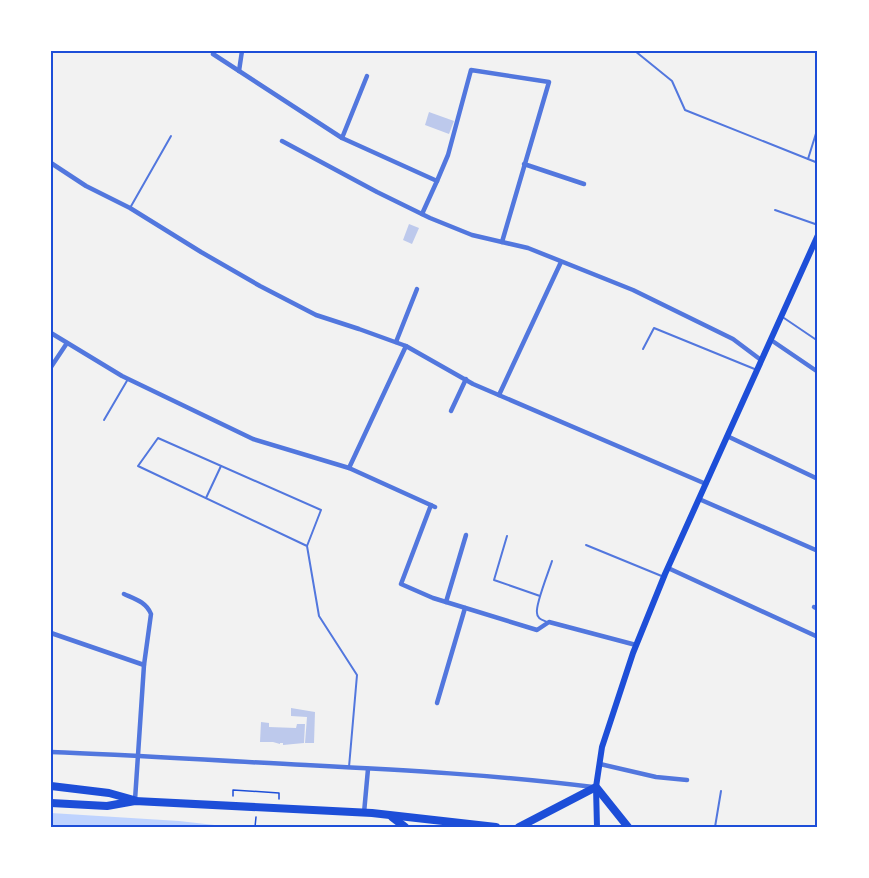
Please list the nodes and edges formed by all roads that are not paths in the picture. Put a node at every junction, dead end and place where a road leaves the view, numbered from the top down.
1 (242, 51) edge
2 (635, 51) edge
3 (213, 54) dead end
4 (239, 71) junction
5 (367, 76) dead end
6 (818, 127) edge
7 (171, 136) dead end
8 (342, 138) junction
9 (282, 141) dead end
10 (808, 159) junction
11 (51, 163) edge
12 (524, 164) junction
13 (818, 164) edge
14 (437, 181) junction
15 (584, 184) dead end
16 (130, 208) junction
17 (775, 210) dead end
18 (422, 214) junction
19 (818, 225) edge
20 (818, 235) edge
21 (502, 242) junction
22 (561, 262) junction
23 (417, 288) dead end
24 (782, 316) junction
25 (51, 333) edge
26 (771, 340) junction
27 (818, 341) edge
28 (396, 342) junction
29 (67, 343) junction
30 (406, 346) junction
31 (643, 349) dead end
32 (761, 360) junction
33 (51, 367) edge
34 (757, 370) junction
35 (818, 372) edge
36 (128, 379) junction
37 (466, 379) junction
38 (499, 395) junction
39 (451, 411) dead end
40 (104, 420) dead end
41 (727, 436) junction
42 (221, 466) junction
43 (349, 468) junction
44 (818, 478) edge
45 (706, 484) junction
46 (206, 498) junction
47 (699, 499) junction
48 (466, 534) dead end
49 (507, 536) dead end
50 (586, 545) dead end
51 (307, 546) junction
52 (818, 551) edge
53 (552, 561) dead end
54 (668, 568) junction
55 (664, 577) junction
56 (124, 594) dead end
57 (540, 596) junction
58 (446, 602) junction
59 (465, 608) junction
60 (549, 622) junction
61 (51, 633) edge
62 (818, 637) edge
63 (636, 645) junction
64 (144, 665) junction
65 (437, 703) dead end
66 (51, 752) edge
67 (138, 755) junction
68 (600, 764) junction
69 (349, 767) junction
70 (368, 769) junction
71 (687, 780) dead end
72 (51, 786) edge
73 (596, 787) junction
74 (721, 791) dead end
75 (135, 801) junction
76 (51, 803) edge
77 (364, 813) junction
78 (389, 815) junction
79 (405, 827) edge
80 (496, 827) edge
81 (519, 827) edge
82 (597, 827) edge
83 (628, 827) edge
84 (715, 827) edge

1 - 4 street
2 - 10 lane
3 - 4 street
4 - 8 street
5 - 8 street
6 - 10 lane
7 - 16 lane
8 - 14 street
9 - 18 street
10 - 13 lane
11 - 16 street
12 - 14 street
12 - 15 street
12 - 21 street
14 - 18 street
16 - 28 street
17 - 19 lane
18 - 21 street
20 - 24 main road
21 - 22 street
22 - 32 street
22 - 38 street
23 - 28 street
24 - 26 main road
24 - 27 lane
25 - 29 street
26 - 32 main road
26 - 35 street
28 - 30 street
29 - 33 street
29 - 36 street
30 - 37 street
30 - 43 street
31 - 34 lane
32 - 34 main road
34 - 41 main road
36 - 40 lane
36 - 43 street
37 - 38 street
37 - 39 street
38 - 45 street
41 - 44 street
41 - 45 main road
42 - 46 lane
42 - 46 lane
42 - 51 lane
43 - 58 street
45 - 47 main road
46 - 51 lane
47 - 52 street
47 - 54 main road
48 - 58 street
49 - 57 lane
50 - 55 lane
51 - 69 lane
53 - 57 lane
54 - 55 main road
54 - 62 street
55 - 63 main road
56 - 64 street
57 - 60 lane
58 - 59 street
59 - 60 street
59 - 65 street
60 - 63 street
61 - 64 street
63 - 68 main road
64 - 67 street
66 - 67 street
67 - 69 street
67 - 75 street
68 - 71 street
68 - 73 main road
69 - 70 street
70 - 73 street
70 - 77 street
72 - 75 highway
73 - 81 highway
73 - 82 main road
73 - 83 highway
74 - 84 lane
75 - 76 highway
75 - 77 highway
77 - 78 highway
78 - 79 highway
78 - 80 highway

